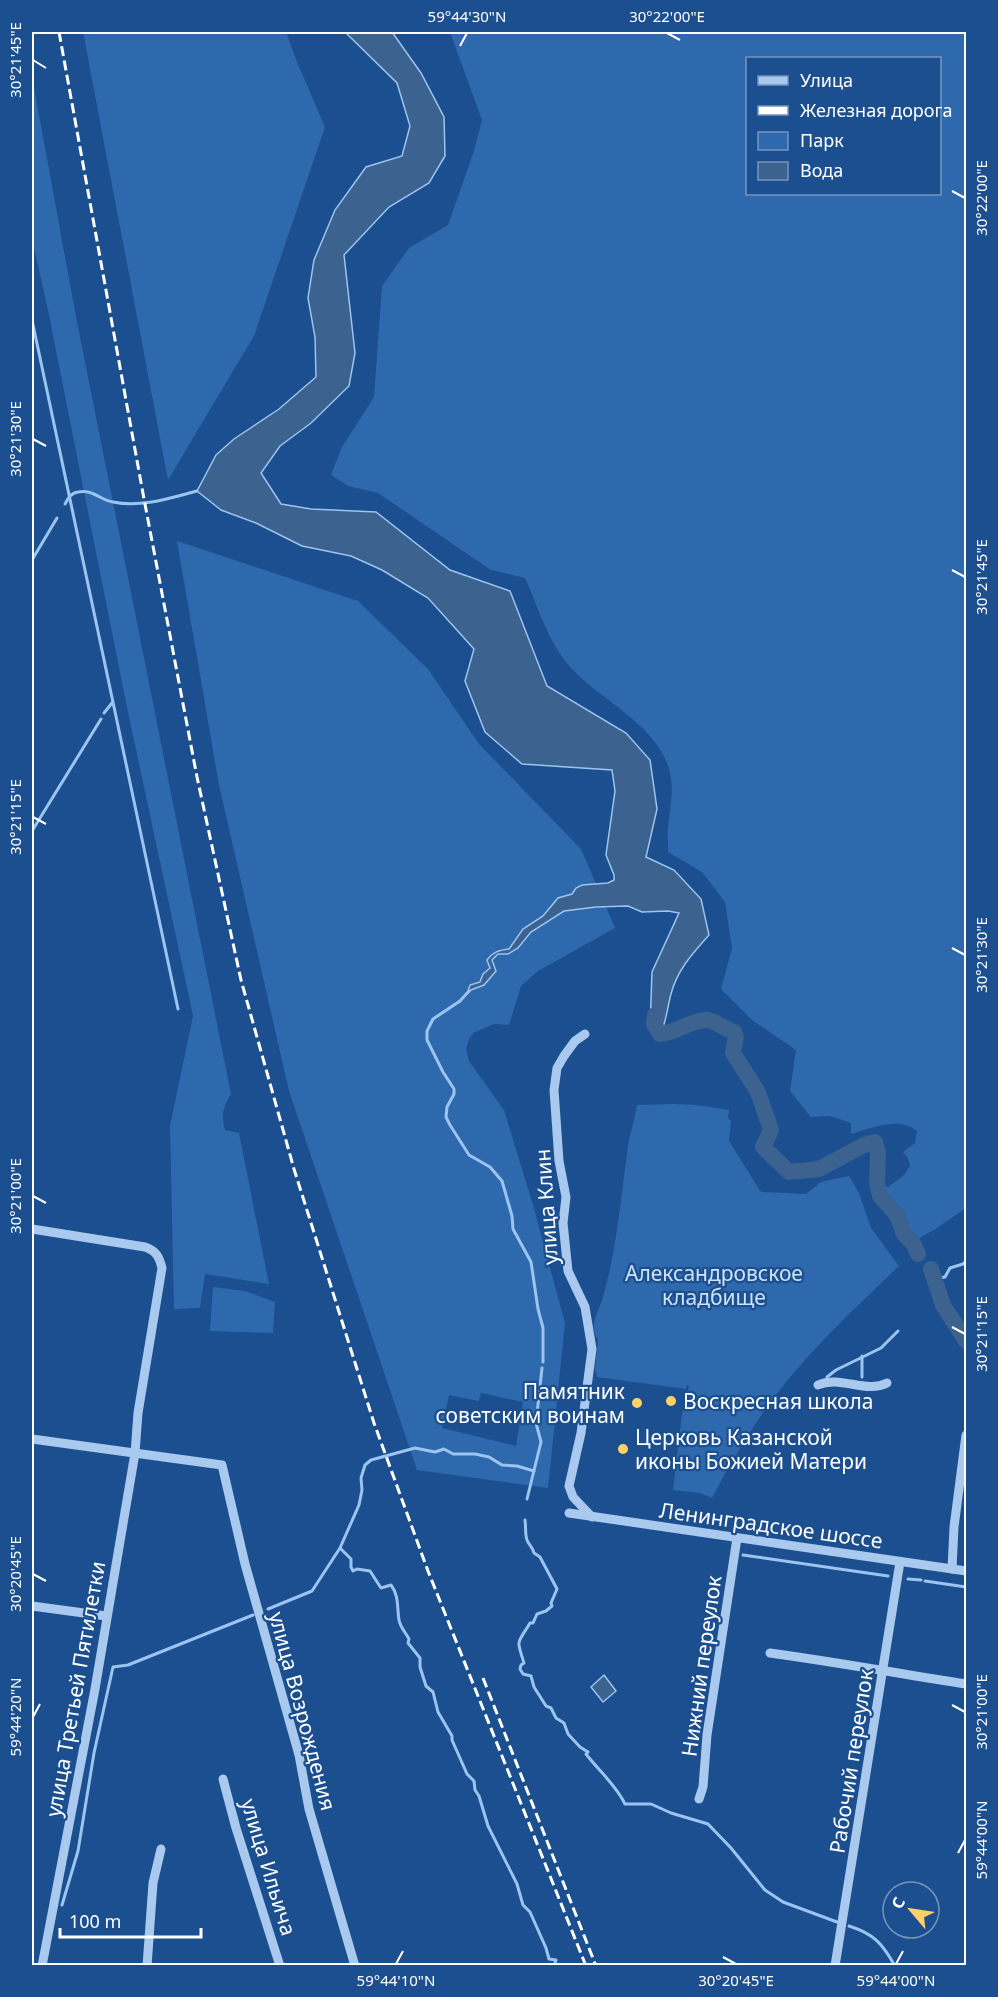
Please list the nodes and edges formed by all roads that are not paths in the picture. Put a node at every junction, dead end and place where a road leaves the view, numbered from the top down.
1 (585, 1034) dead end
2 (32, 1229) edge
3 (887, 1383) dead end
4 (818, 1385) dead end
5 (966, 1435) edge
6 (32, 1439) edge
7 (135, 1453) junction
8 (569, 1513) dead end
9 (592, 1517) junction
10 (737, 1538) junction
11 (900, 1562) junction
12 (952, 1569) junction
13 (966, 1571) edge
14 (32, 1606) edge
15 (106, 1616) junction
16 (770, 1653) dead end
17 (884, 1672) junction
18 (966, 1684) edge
19 (223, 1779) dead end
20 (699, 1799) dead end
21 (161, 1849) dead end
22 (42, 1965) edge
23 (147, 1965) edge
24 (280, 1965) edge
25 (355, 1965) edge
26 (835, 1965) edge

1 - 9 street, улица Клин
2 - 7 street, улица Третьей Пятилетки
3 - 4 street
5 - 12 street
6 - 7 street
7 - 15 street, улица Третьей Пятилетки
7 - 25 street, улица Возрождения
8 - 9 street, Ленинградское шоссе
9 - 10 street, Ленинградское шоссе
10 - 11 street, Ленинградское шоссе
10 - 20 street, Нижний переулок
11 - 12 street, Ленинградское шоссе
11 - 17 street, Рабочий переулок
12 - 13 street, Ленинградское шоссе
14 - 15 street
15 - 22 street, улица Третьей Пятилетки
16 - 17 street
17 - 18 street
17 - 26 street, Рабочий переулок
19 - 24 street, улица Ильича
21 - 23 street

